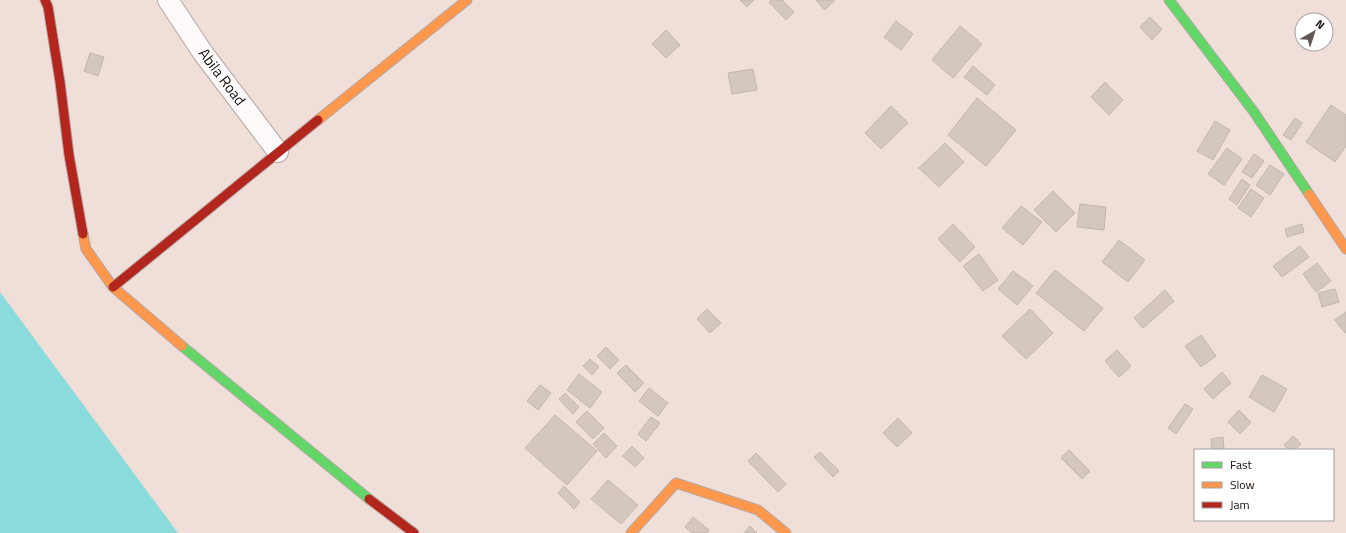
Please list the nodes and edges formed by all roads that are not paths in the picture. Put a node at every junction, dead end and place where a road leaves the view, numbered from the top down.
1 (45, 0) edge
2 (168, 0) edge
3 (467, 0) edge
4 (1169, 0) edge
5 (278, 152) junction
6 (1346, 249) edge
7 (113, 287) junction
8 (414, 533) edge
9 (631, 533) edge
10 (786, 533) edge

1 - 7 street
2 - 5 street, Abila Road
3 - 5 street
4 - 6 street
5 - 7 street
7 - 8 street
9 - 10 street

